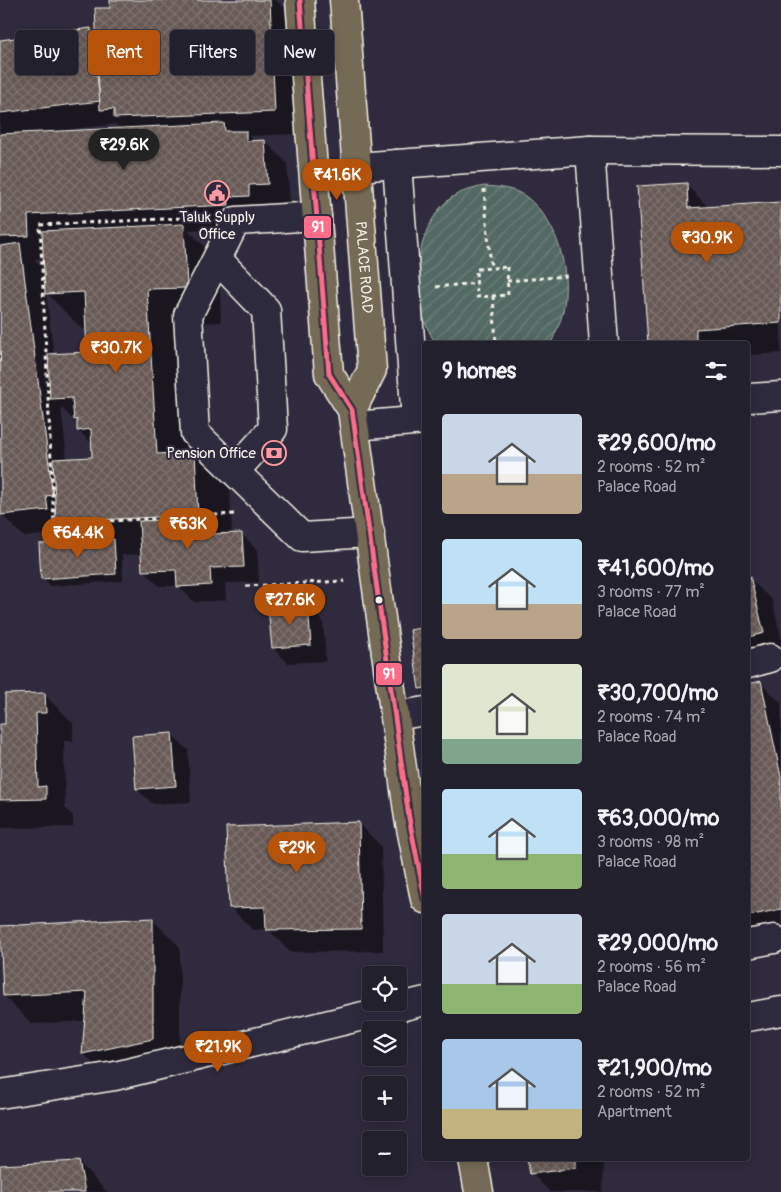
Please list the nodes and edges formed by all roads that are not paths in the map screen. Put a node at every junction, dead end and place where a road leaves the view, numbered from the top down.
1 (300, 0) edge
2 (344, 0) edge
3 (590, 150) junction
4 (781, 151) edge
5 (397, 164) junction
6 (356, 167) junction
7 (317, 216) junction
8 (218, 260) junction
9 (604, 341) edge
10 (781, 396) edge
11 (750, 398) edge
12 (354, 418) junction
13 (420, 420) edge
14 (235, 471) junction
15 (370, 532) junction
16 (422, 712) edge
17 (395, 716) junction
18 (422, 884) edge
19 (774, 939) dead end
20 (750, 944) edge
21 (422, 1002) edge
22 (781, 1011) edge
23 (750, 1017) edge
24 (0, 1094) edge
25 (473, 1161) edge
26 (479, 1192) edge

1 - 7 main road
2 - 6 main road, PALACE ROAD
3 - 4 street
3 - 5 street
3 - 9 street
5 - 6 street
5 - 13 street
6 - 12 main road, PALACE ROAD
7 - 8 street
7 - 12 main road
8 - 14 street
8 - 14 street
10 - 11 street
12 - 13 street
12 - 15 main road
14 - 15 street
15 - 17 main road
16 - 17 street
17 - 18 main road
19 - 20 street
21 - 24 street
22 - 23 street
25 - 26 main road

